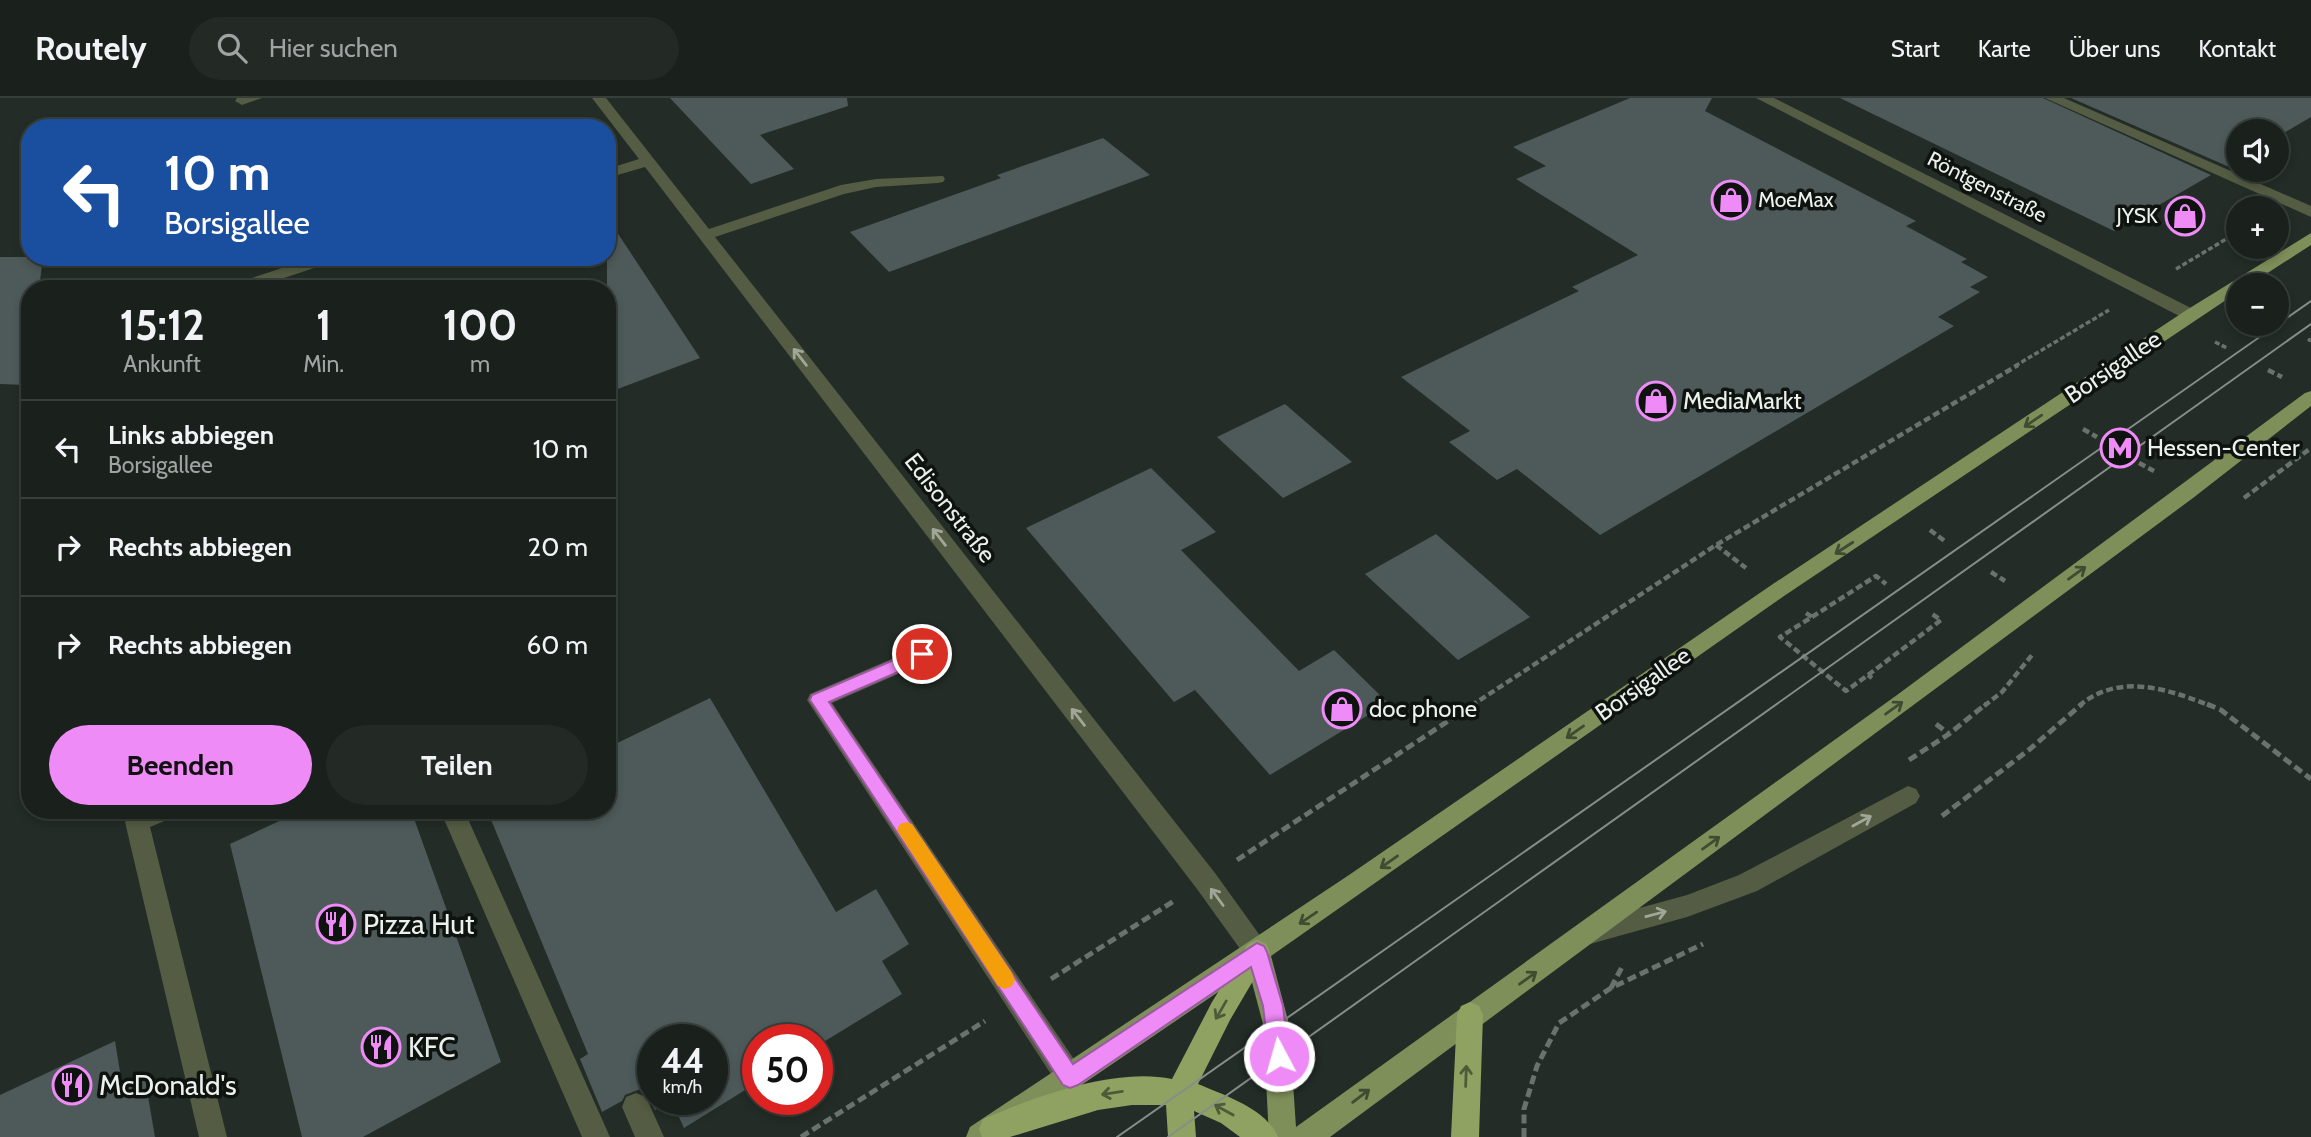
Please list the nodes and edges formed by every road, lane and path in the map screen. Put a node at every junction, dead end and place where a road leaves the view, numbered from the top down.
1 (599, 98) edge
2 (1763, 98) edge
3 (2052, 98) edge
4 (615, 119) edge
5 (616, 120) edge
6 (648, 162) junction
7 (616, 171) edge
8 (938, 179) dead end
9 (2311, 212) edge
10 (705, 235) junction
11 (2311, 238) edge
12 (2226, 239) edge
13 (304, 266) edge
14 (262, 280) edge
15 (2144, 289) junction
16 (2191, 315) junction
17 (2210, 340) dead end
18 (2227, 348) dead end
19 (2267, 370) dead end
20 (2284, 378) dead end
21 (2311, 397) edge
22 (2080, 428) dead end
23 (2097, 438) dead end
24 (2310, 449) edge
25 (2139, 463) dead end
26 (2157, 473) dead end
27 (2242, 499) dead end
28 (1929, 530) dead end
29 (1947, 542) dead end
30 (1716, 545) junction
31 (1752, 572) dead end
32 (1991, 572) dead end
33 (2008, 583) dead end
34 (1886, 584) dead end
35 (1932, 614) dead end
36 (1812, 617) dead end
37 (1780, 637) dead end
38 (2035, 652) dead end
39 (922, 654) dead end
40 (1868, 675) dead end
41 (1846, 691) dead end
42 (1908, 760) dead end
43 (2311, 779) edge
44 (1908, 796) dead end
45 (144, 819) edge
46 (456, 819) edge
47 (1938, 820) dead end
48 (1206, 881) junction
49 (1590, 932) junction
50 (1710, 941) dead end
51 (1257, 952) junction
52 (1018, 1000) junction
53 (1471, 1015) junction
54 (1070, 1078) junction
55 (1179, 1093) junction
56 (636, 1107) dead end
57 (986, 1133) edge
58 (213, 1137) edge
59 (596, 1137) edge
60 (650, 1137) edge
61 (801, 1137) edge
62 (1182, 1137) edge
63 (1264, 1137) edge
64 (1283, 1137) edge
65 (1306, 1137) edge
66 (1465, 1137) edge
67 (1524, 1137) edge

1 - 4 street, Edisonstraße
2 - 15 street, Röntgenstraße
3 - 9 street
5 - 6 street, Edisonstraße
6 - 7 street
6 - 10 street, Edisonstraße
8 - 10 street
48 -> 10 street, Edisonstraße
11 - 16 main road, Borsigallee
12 - 15 path
13 - 14 street
15 - 16 street, Röntgenstraße
15 - 30 path
16 -> 51 main road, Borsigallee
17 - 18 path
19 - 20 path
49 -> 21 main road
22 - 23 path
24 - 27 path
25 - 26 path
28 - 29 path
30 - 31 path
30 - 48 path
32 - 33 path
34 - 36 path
35 - 40 path
37 - 41 path
38 - 42 path
39 - 52 street
43 - 47 path
49 -> 44 street
45 - 58 street
46 - 59 street
51 -> 48 street, Edisonstraße
48 - 52 path
53 -> 49 main road
50 - 67 path
51 - 54 main road, Borsigallee
51 -> 55 highway
51 - 64 main road
52 - 54 street
52 - 61 path
65 -> 53 main road
66 -> 53 highway
54 - 57 main road, Borsigallee
55 -> 57 highway
55 - 62 highway
63 -> 55 highway
56 - 60 street

